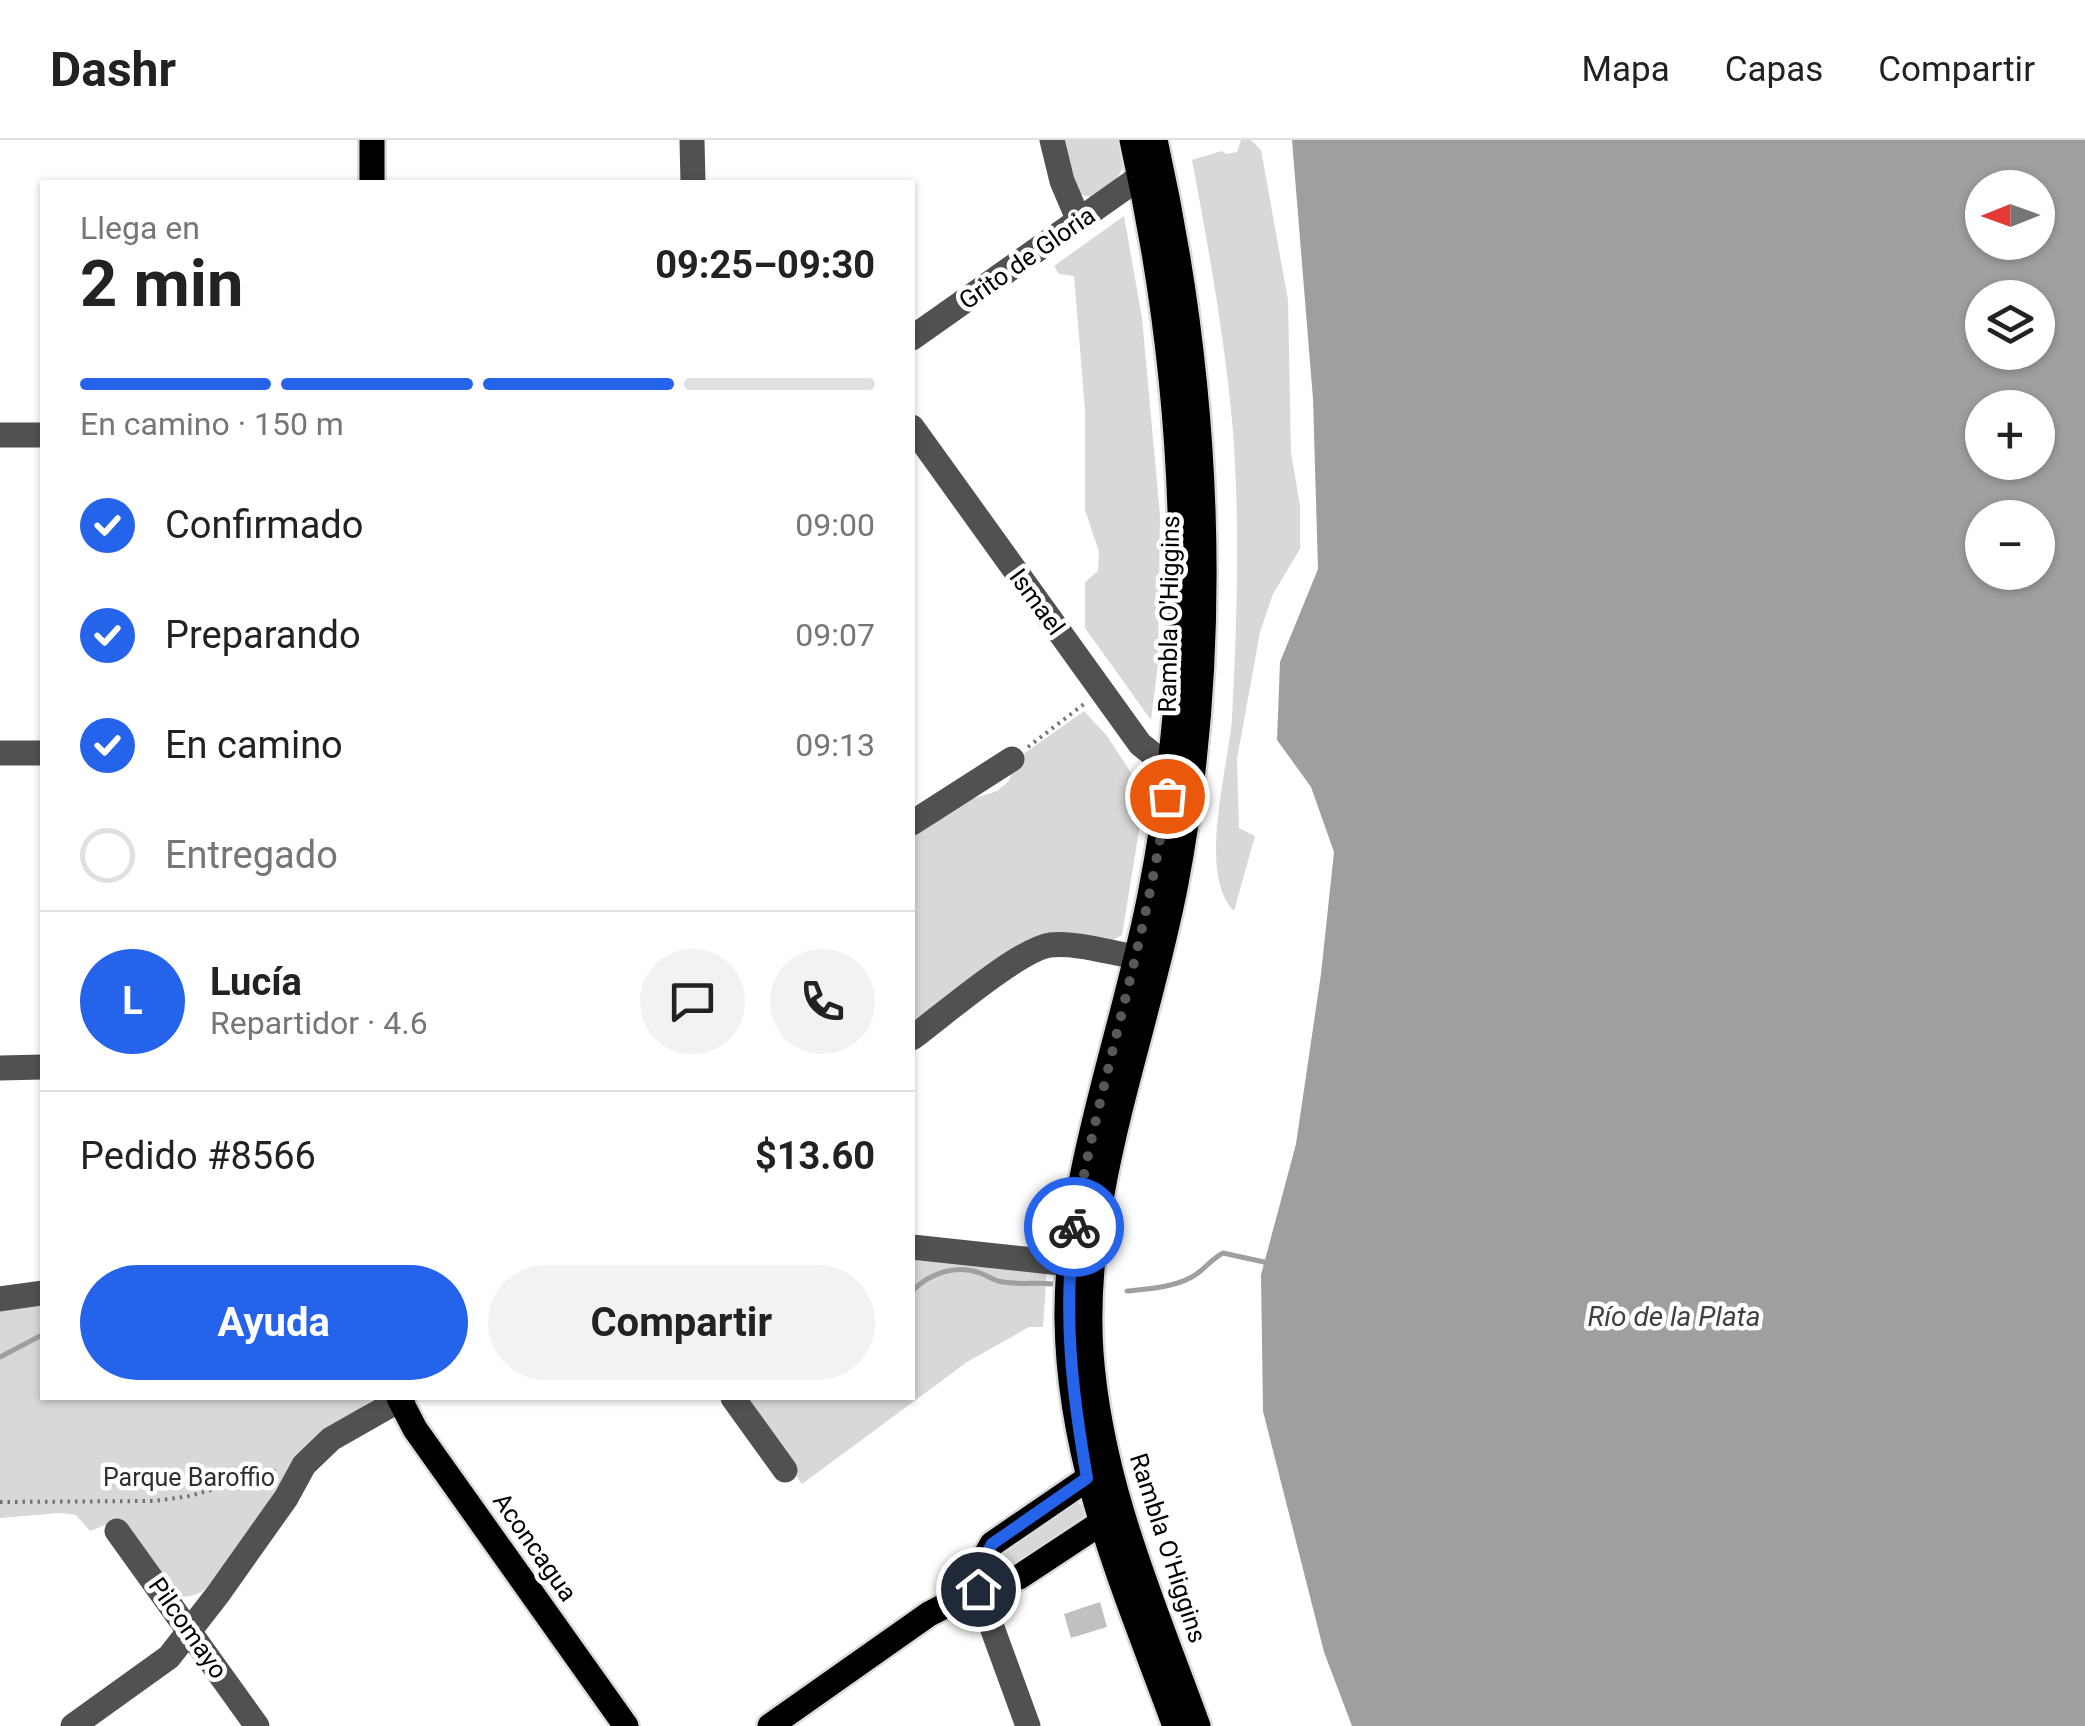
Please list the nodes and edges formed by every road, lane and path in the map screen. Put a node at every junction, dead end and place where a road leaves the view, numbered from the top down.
1 (372, 140) edge
2 (692, 140) edge
3 (1052, 140) edge
4 (1132, 140) edge
5 (1155, 140) edge
6 (1140, 178) junction
7 (372, 180) edge
8 (692, 180) edge
9 (1080, 221) junction
10 (915, 336) edge
11 (915, 432) edge
12 (0, 435) edge
13 (40, 435) edge
14 (1102, 692) junction
15 (0, 753) edge
16 (40, 753) edge
17 (1012, 758) joint
18 (1170, 769) junction
19 (915, 821) edge
20 (1137, 957) junction
21 (915, 1036) edge
22 (0, 1068) edge
23 (40, 1068) edge
24 (915, 1247) edge
25 (1070, 1264) junction
26 (40, 1293) edge
27 (0, 1300) edge
28 (398, 1400) edge
29 (402, 1400) edge
30 (734, 1400) edge
31 (784, 1470) dead end
32 (277, 1471) dead end
33 (1087, 1478) junction
34 (0, 1502) edge
35 (1110, 1517) junction
36 (117, 1531) dead end
37 (978, 1589) junction
38 (192, 1632) junction
39 (74, 1726) edge
40 (257, 1726) edge
41 (626, 1726) edge
42 (770, 1726) edge
43 (1028, 1726) edge
44 (1175, 1726) edge
45 (1198, 1726) edge

1 - 7 main road
2 - 8 street
3 - 9 street
4 - 6 main road, Rambla O'Higgins
5 - 35 main road, Rambla O'Higgins
6 - 9 street, Grito de Gloria
6 - 18 main road, Rambla O'Higgins
9 - 10 street, Grito de Gloria
11 - 14 street, Ismael
12 - 13 street
14 - 17 path
14 - 18 street, Ismael
15 - 16 street
17 - 19 street
18 - 20 main road, Rambla O'Higgins
20 - 21 street
20 - 25 main road, Rambla O'Higgins
22 - 23 street
24 - 25 street
25 - 33 main road, Rambla O'Higgins
26 - 27 street
28 - 38 street
29 - 41 main road, Aconcagua
30 - 31 street
32 - 34 path
33 - 35 main road, Rambla O'Higgins
33 - 37 main road
35 - 37 main road
35 - 44 main road, Rambla O'Higgins
35 - 45 main road, Rambla O'Higgins
36 - 38 street, Pilcomayo
37 - 42 main road
37 - 43 street
38 - 39 street
38 - 40 street, Pilcomayo

